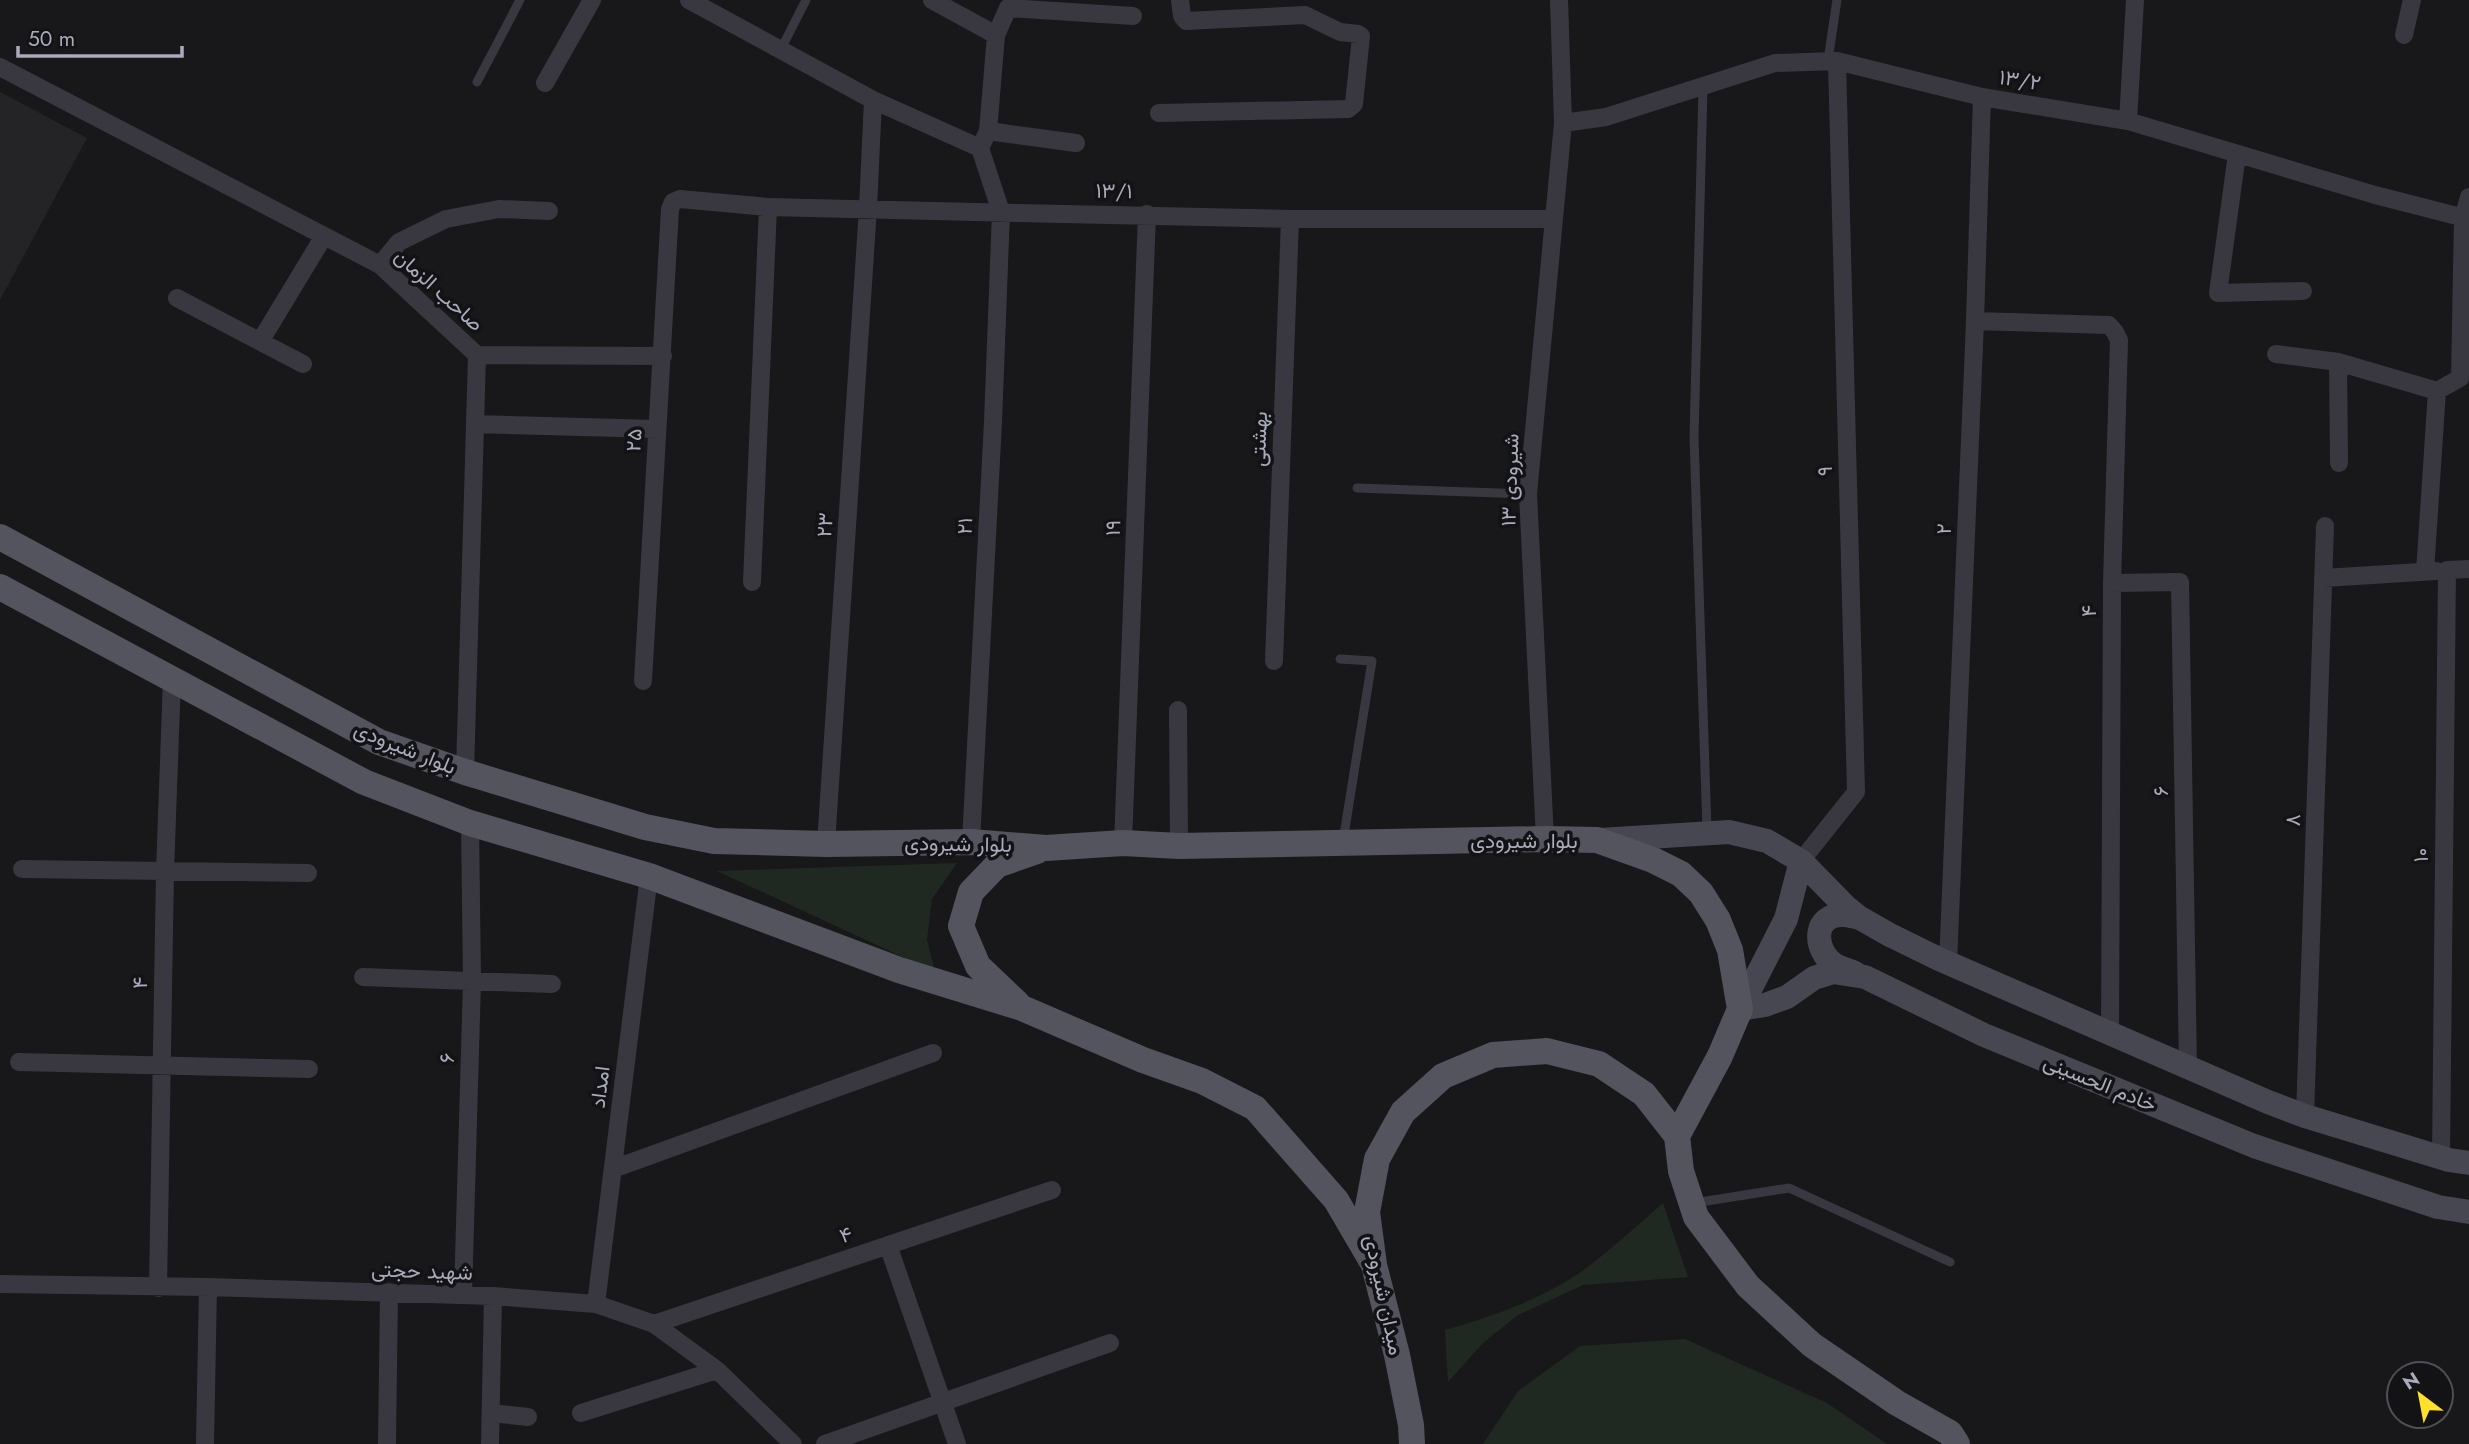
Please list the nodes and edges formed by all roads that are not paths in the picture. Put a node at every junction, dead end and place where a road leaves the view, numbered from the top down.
1 (520, 0) edge
2 (592, 0) edge
3 (689, 0) edge
4 (806, 0) edge
5 (932, 0) edge
6 (1180, 0) edge
7 (1559, 0) edge
8 (1837, 0) edge
9 (2135, 0) edge
10 (2412, 0) edge
11 (1009, 4) edge
12 (1306, 7) edge
13 (1133, 16) dead end
14 (996, 35) junction
15 (2404, 35) dead end
16 (781, 49) junction
17 (1832, 60) junction
18 (0, 67) edge
19 (477, 82) dead end
20 (545, 83) dead end
21 (1703, 87) junction
22 (1982, 97) junction
23 (873, 100) junction
24 (1159, 113) dead end
25 (2128, 121) junction
26 (1563, 123) junction
27 (988, 131) junction
28 (1076, 143) dead end
29 (980, 148) junction
30 (2237, 154) junction
31 (2469, 197) edge
32 (673, 202) joint
33 (768, 207) junction
34 (868, 208) junction
35 (549, 212) dead end
36 (1001, 212) junction
37 (1147, 214) junction
38 (1290, 219) junction
39 (1554, 219) junction
40 (2466, 219) edge
41 (324, 236) junction
42 (380, 265) junction
43 (2303, 291) dead end
44 (177, 298) dead end
45 (1975, 321) junction
46 (261, 341) junction
47 (2276, 354) dead end
48 (477, 355) junction
49 (663, 356) junction
50 (2338, 362) junction
51 (303, 364) dead end
52 (2437, 391) junction
53 (475, 424) junction
54 (657, 429) junction
55 (2339, 463) dead end
56 (1357, 488) dead end
57 (1528, 494) junction
58 (2325, 526) dead end
59 (0, 537) edge
60 (2460, 569) edge
61 (2426, 572) junction
62 (72, 576) junction
63 (2324, 578) junction
64 (752, 582) dead end
65 (2112, 583) junction
66 (0, 587) edge
67 (51, 614) junction
68 (1340, 659) dead end
69 (1274, 661) dead end
70 (172, 679) junction
71 (643, 681) dead end
72 (1178, 710) dead end
73 (465, 772) junction
74 (470, 823) junction
75 (1707, 834) junction
76 (1545, 839) junction
77 (1597, 840) junction
78 (971, 842) junction
79 (1123, 843) junction
80 (827, 844) junction
81 (1342, 844) junction
82 (1179, 846) junction
83 (1046, 848) junction
84 (1801, 861) junction
85 (22, 869) dead end
86 (165, 871) junction
87 (307, 873) dead end
88 (649, 876) junction
89 (1860, 918) junction
90 (1948, 963) junction
91 (363, 976) dead end
92 (1865, 977) junction
93 (472, 981) junction
94 (552, 984) dead end
95 (1023, 1008) junction
96 (1740, 1009) junction
97 (2110, 1034) junction
98 (933, 1053) dead end
99 (19, 1062) dead end
100 (162, 1065) junction
101 (2188, 1068) junction
102 (309, 1069) dead end
103 (2305, 1116) junction
104 (1677, 1136) junction
105 (2441, 1157) junction
106 (2469, 1163) edge
107 (613, 1169) junction
108 (1052, 1190) dead end
109 (1693, 1203) junction
110 (2469, 1212) edge
111 (888, 1245) junction
112 (1950, 1262) dead end
113 (1374, 1265) junction
114 (0, 1284) edge
115 (208, 1287) junction
116 (158, 1288) junction
117 (389, 1292) junction
118 (463, 1295) junction
119 (493, 1296) junction
120 (596, 1304) junction
121 (654, 1324) junction
122 (1110, 1343) dead end
123 (717, 1370) junction
124 (942, 1402) junction
125 (491, 1413) junction
126 (581, 1413) dead end
127 (528, 1417) dead end
128 (205, 1444) edge
129 (387, 1444) edge
130 (490, 1444) edge
131 (793, 1444) edge
132 (825, 1444) edge
133 (957, 1444) edge
134 (1412, 1444) edge
135 (1957, 1444) edge

1 - 19 lane
2 - 20 street
3 - 16 street
4 - 16 lane
5 - 14 street
6 - 12 street
7 - 26 street, شیرودی ۱۳
8 - 17 lane
9 - 25 street
10 - 15 street
11 - 13 street
11 - 14 street
12 - 24 street
14 - 27 street
16 - 23 street
17 - 21 street, ۱۳/۲
17 - 22 street, ۱۳/۲
17 - 84 street, ۹
18 - 41 street, صاحب الزمان
21 - 26 street, ۱۳/۲
21 - 75 lane
22 - 25 street, ۱۳/۲
22 - 45 street, ۲
23 - 29 street
23 - 34 street, ۲۳
25 - 30 street, ۱۳/۲
26 - 39 street, شیرودی ۱۳
27 - 28 street
27 - 29 street
29 - 36 street
30 - 40 street, ۱۳/۲
30 - 43 street
31 - 40 street
32 - 33 street, ۱۳/۱
32 - 49 street, ۲۵
33 - 34 street, ۱۳/۱
33 - 64 street
34 - 36 street, ۱۳/۱
34 - 80 street, ۲۳
35 - 42 street
36 - 37 street, ۱۳/۱
36 - 78 street, ۲۱
37 - 38 street, ۱۳/۱
37 - 79 street, ۱۹
38 - 39 street, ۱۳/۱
38 - 69 street, بهشتی
39 - 57 street, شیرودی ۱۳
40 - 52 street
41 - 42 street, صاحب الزمان
41 - 46 street
42 - 48 street, صاحب الزمان
44 - 46 street
45 - 65 street, ۴
45 - 90 street, ۲
46 - 51 street
47 - 50 street
48 - 49 street
48 - 53 street, صاحب الزمان
49 - 54 street, ۲۵
50 - 52 street
50 - 55 street
52 - 61 street
53 - 54 street
53 - 73 street, صاحب الزمان
54 - 71 street, ۲۵
56 - 57 lane
57 - 76 street, شیرودی ۱۳
58 - 63 street, ۸
59 - 62 main road, بلوار شیرودی
60 - 61 street
60 - 105 street, ۱۰
61 - 63 street
62 - 67 main road
62 - 73 main road, بلوار شیرودی
63 - 103 street, ۸
65 - 97 street, ۴
65 - 101 street, ۶
66 - 67 main road, بلوار شیرودی
67 - 70 main road, بلوار شیرودی
68 - 81 lane
70 - 74 main road, بلوار شیرودی
70 - 86 street, ۴
72 - 82 street
73 - 80 main road, بلوار شیرودی
74 - 88 main road, بلوار شیرودی
74 - 93 street, ۶
75 - 77 main road
75 - 84 main road
76 - 77 main road, بلوار شیرودی
76 - 81 main road, بلوار شیرودی
77 - 96 main road, بلوار شیرودی
78 - 80 main road, بلوار شیرودی
78 - 83 main road, بلوار شیرودی
79 - 82 main road, بلوار شیرودی
79 - 83 main road, بلوار شیرودی
81 - 82 main road, بلوار شیرودی
83 - 95 main road
84 - 89 main road
84 - 96 main road
85 - 86 street
86 - 87 street
86 - 100 street, ۴
88 - 95 main road, بلوار شیرودی
88 - 107 street, امداد
89 - 90 main road
89 - 92 main road
90 - 97 main road
91 - 93 street
92 - 96 main road, خادم الحسینی
92 - 110 main road, خادم الحسینی
93 - 94 street
93 - 118 street, ۶
95 - 113 main road, بلوار شیرودی
96 - 104 main road
97 - 101 main road
98 - 107 street
99 - 100 street
100 - 102 street
100 - 116 street, ۴
101 - 103 main road
103 - 105 main road
104 - 109 main road
104 - 113 main road, میدان شیرودی
105 - 106 main road
107 - 120 street, امداد
108 - 111 street, ۴
109 - 112 lane
109 - 135 main road
111 - 121 street, ۴
111 - 124 street
113 - 134 main road, میدان شیرودی
114 - 116 street, شهید حجتی
115 - 116 street, شهید حجتی
115 - 117 street, شهید حجتی
115 - 128 street
117 - 118 street, شهید حجتی
117 - 129 street
118 - 119 street, شهید حجتی
119 - 120 street, شهید حجتی
119 - 125 street
120 - 121 street, شهید حجتی
121 - 123 street, شهید حجتی
122 - 124 street
123 - 126 street
123 - 131 street, شهید حجتی
124 - 132 street
124 - 133 street
125 - 127 street
125 - 130 street

